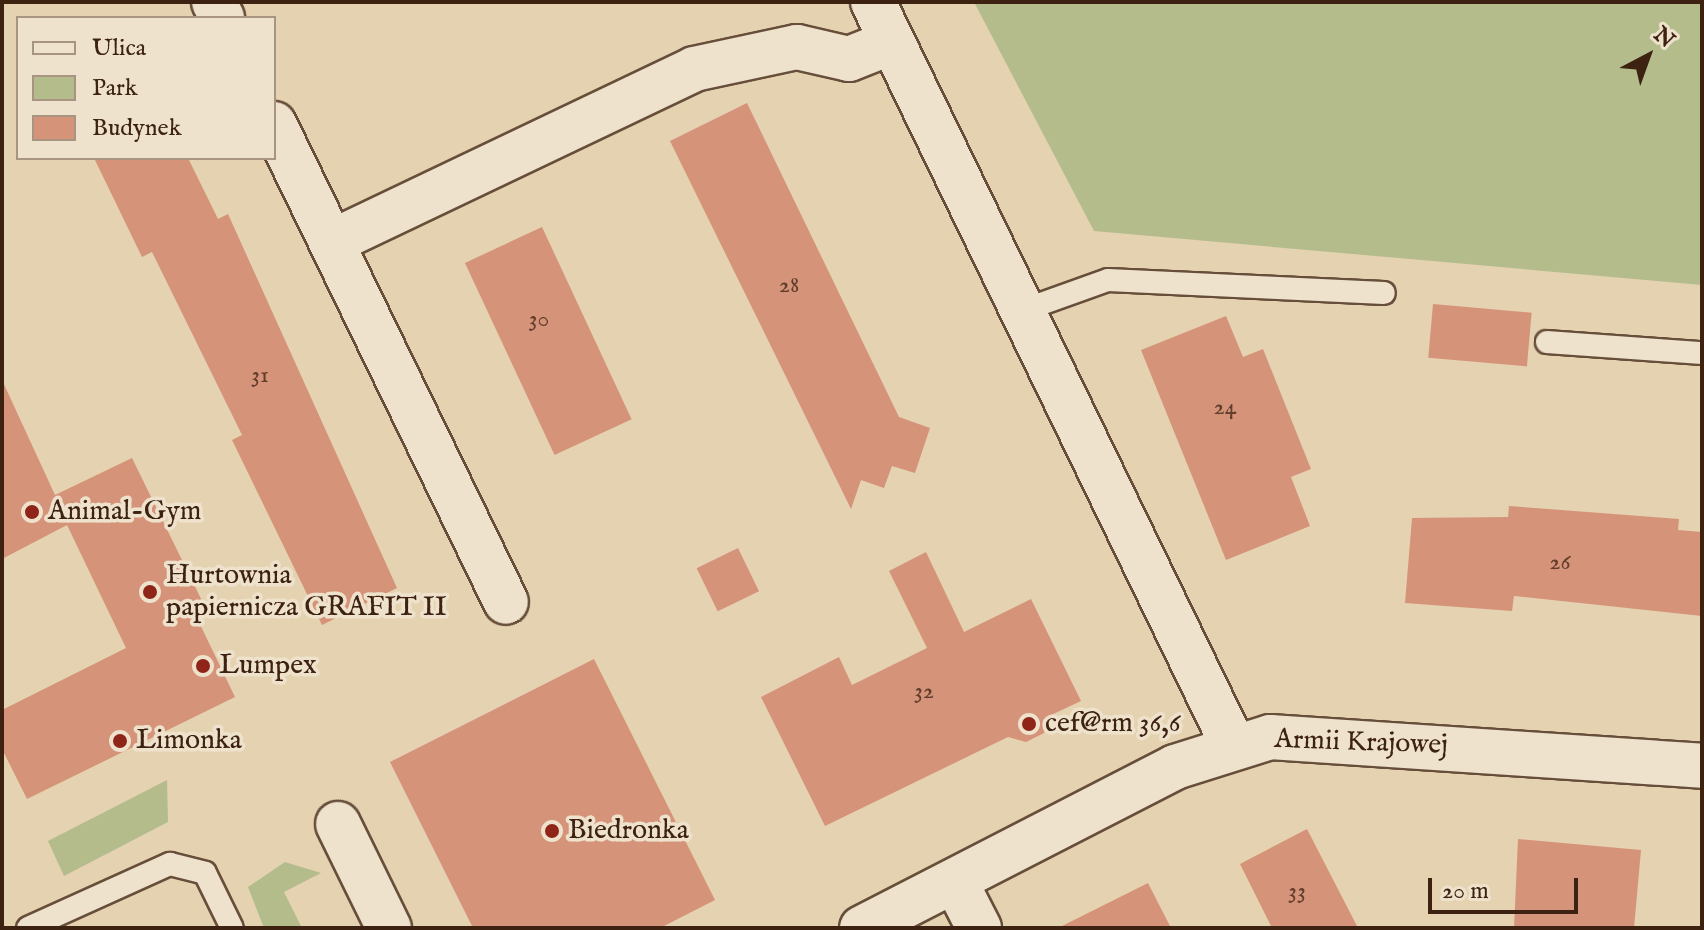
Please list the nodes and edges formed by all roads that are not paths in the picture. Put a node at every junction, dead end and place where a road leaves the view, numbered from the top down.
1 (873, 2) edge
2 (892, 42) junction
3 (276, 128) edge
4 (332, 242) junction
5 (1384, 293) dead end
6 (1024, 310) junction
7 (1547, 342) dead end
8 (1702, 353) edge
9 (506, 602) dead end
10 (1233, 745) junction
11 (1702, 766) edge
12 (338, 824) dead end
13 (955, 881) junction
14 (28, 928) edge
15 (232, 928) edge
16 (389, 928) edge
17 (862, 928) edge
18 (979, 928) edge

1 - 2 street
2 - 4 street
2 - 6 street
3 - 4 street
4 - 9 street
5 - 6 lane
6 - 10 street
7 - 8 lane
10 - 11 street, Armii Krajowej
10 - 13 street, Armii Krajowej
12 - 16 street
13 - 17 street, Armii Krajowej
13 - 18 street
14 - 15 lane

